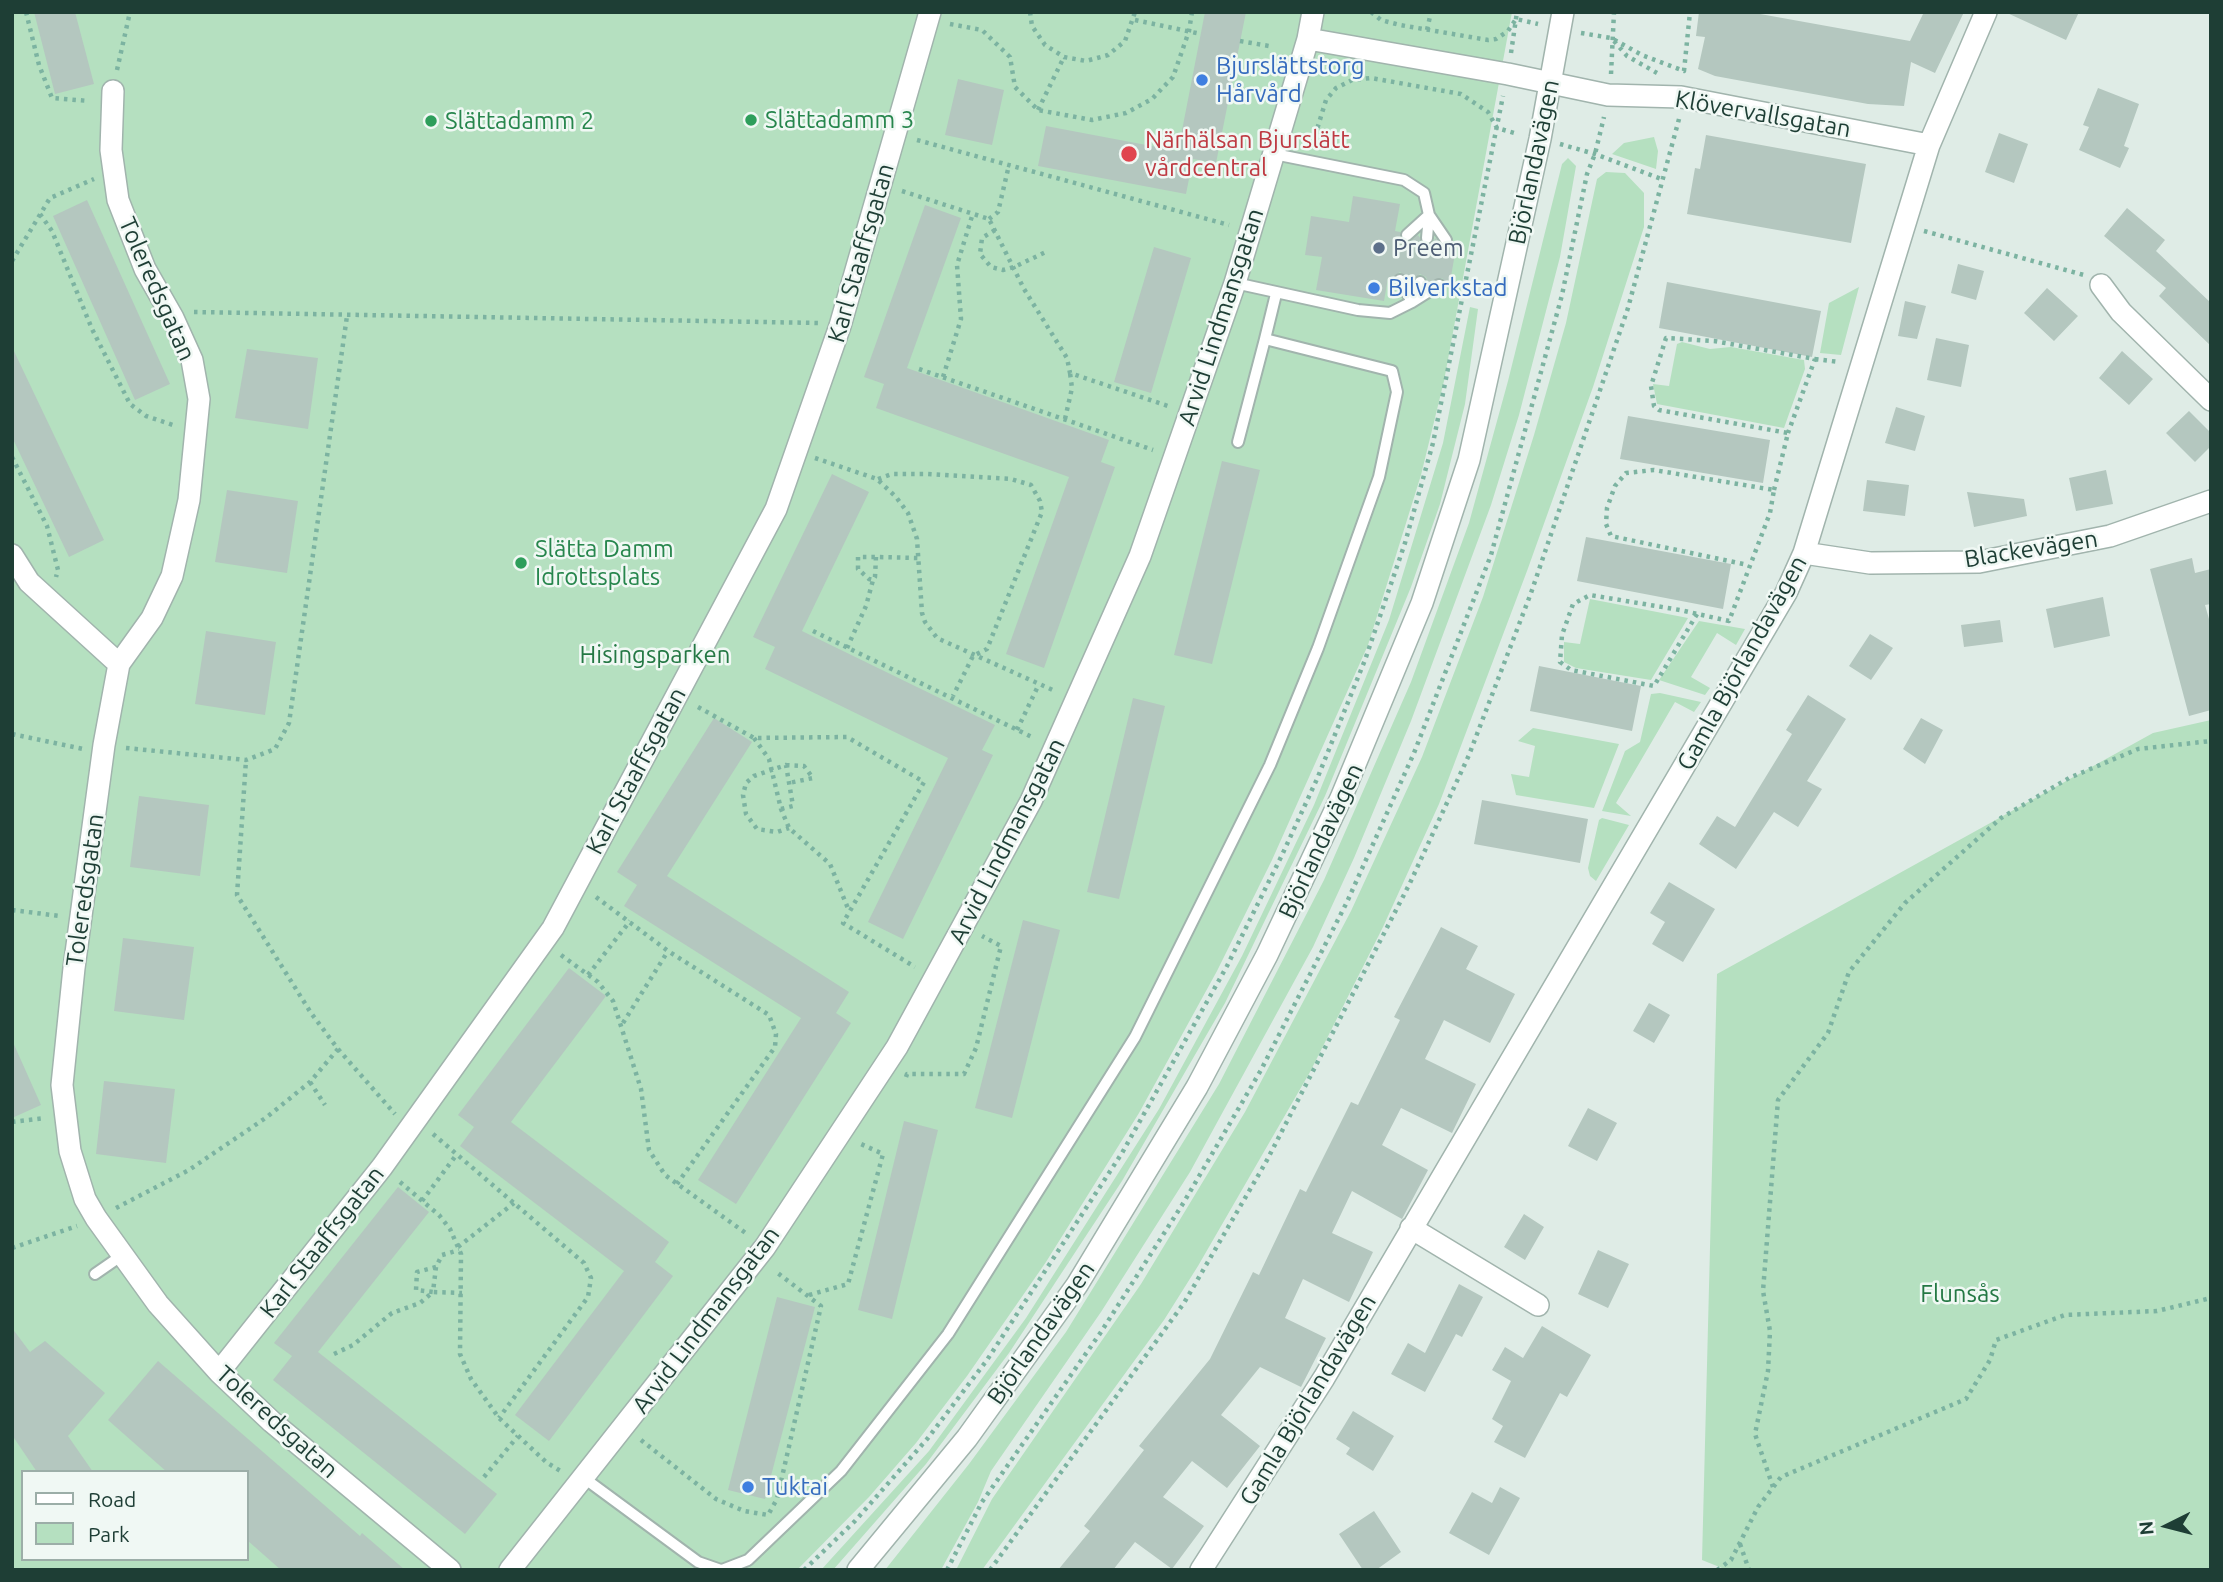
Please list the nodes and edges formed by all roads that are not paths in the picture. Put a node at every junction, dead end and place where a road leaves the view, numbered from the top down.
1 (1313, 12) edge
2 (1563, 12) edge
3 (1986, 12) edge
4 (929, 16) edge
5 (1308, 39) junction
6 (1550, 82) junction
7 (107, 96) road end
8 (1929, 145) junction
9 (1275, 154) junction
10 (1429, 215) junction
11 (1407, 235) dead end
12 (1427, 238) dead end
13 (1447, 240) dead end
14 (1400, 280) dead end
15 (1235, 282) junction
16 (1420, 282) dead end
17 (1439, 285) dead end
18 (2101, 285) road end
19 (1276, 294) junction
20 (1412, 302) junction
21 (1265, 339) junction
22 (2211, 400) edge
23 (1238, 442) dead end
24 (2211, 501) edge
25 (1804, 553) junction
26 (12, 555) edge
27 (119, 664) junction
28 (1410, 1228) junction
29 (121, 1256) junction
30 (95, 1274) dead end
31 (1538, 1305) dead end
32 (219, 1372) junction
33 (575, 1476) junction
34 (450, 1570) edge
35 (510, 1570) edge
36 (722, 1570) edge
37 (858, 1570) edge
38 (1201, 1570) edge

1 - 5 street, Arvid Lindmansgatan
2 - 6 street, Björlandavägen
3 - 8 street, Gamla Björlandavägen
4 - 32 street, Karl Staaffsgatan
5 - 6 street, Klövervallsgatan
5 - 9 street, Arvid Lindmansgatan
6 - 8 street, Klövervallsgatan
6 - 37 street, Björlandavägen
7 - 27 street, Toleredsgatan
8 - 25 street, Gamla Björlandavägen
9 - 10 lane
9 - 15 street, Arvid Lindmansgatan
10 - 11 lane
10 - 12 lane
10 - 13 lane
14 - 20 lane
15 - 19 lane
15 - 33 street, Arvid Lindmansgatan
16 - 20 lane
17 - 20 lane
18 - 22 street
19 - 20 lane
19 - 21 lane
21 - 23 lane
21 - 36 lane
24 - 25 street, Blackevägen
25 - 28 street, Gamla Björlandavägen
26 - 27 street
27 - 29 street, Toleredsgatan
28 - 31 street
28 - 38 street, Gamla Björlandavägen
29 - 30 lane
29 - 32 street, Toleredsgatan
32 - 34 street, Toleredsgatan
33 - 35 street, Arvid Lindmansgatan
33 - 36 lane

